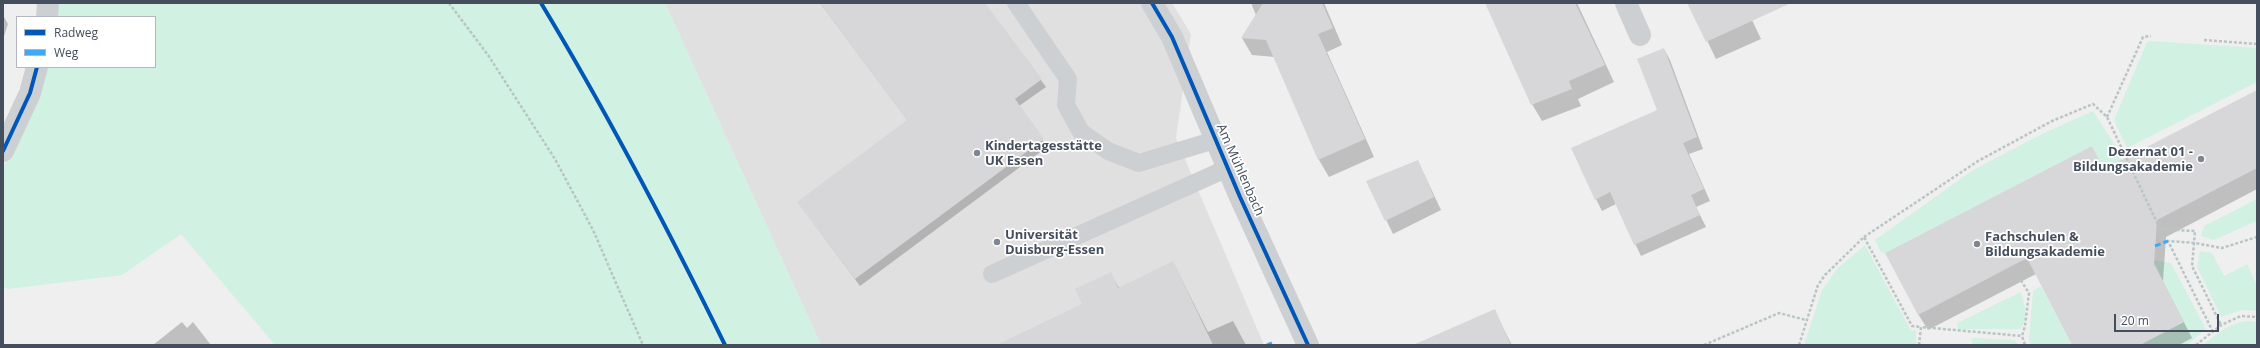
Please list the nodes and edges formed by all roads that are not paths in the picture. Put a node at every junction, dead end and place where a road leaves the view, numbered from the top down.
1 (48, 3) edge
2 (1016, 3) edge
3 (1152, 3) edge
4 (1626, 3) edge
5 (47, 16) edge
6 (1640, 35) dead end
7 (37, 68) edge
8 (1215, 140) junction
9 (3, 151) edge
10 (1228, 168) junction
11 (992, 274) dead end
12 (1308, 345) edge

1 - 5 street
2 - 8 lane
3 - 8 street, Am Mühlenbach
4 - 6 street
7 - 9 street
8 - 10 street, Am Mühlenbach
10 - 11 lane
10 - 12 street, Am Mühlenbach

